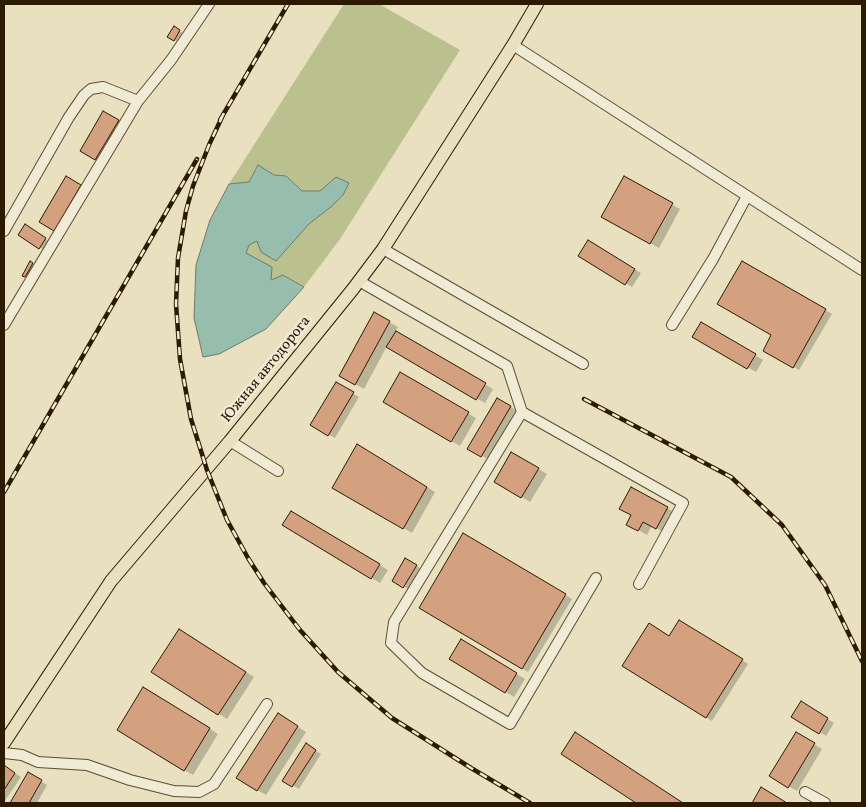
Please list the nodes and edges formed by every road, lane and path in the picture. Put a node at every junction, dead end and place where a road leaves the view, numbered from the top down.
1 (209, 4) edge
2 (537, 4) edge
3 (513, 45) junction
4 (138, 101) junction
5 (747, 196) junction
6 (4, 231) edge
7 (383, 249) junction
8 (862, 270) edge
9 (359, 281) junction
10 (4, 325) edge
11 (672, 325) dead end
12 (583, 364) dead end
13 (522, 412) junction
14 (230, 441) junction
15 (278, 471) dead end
16 (596, 578) dead end
17 (639, 584) dead end
18 (267, 704) dead end
19 (4, 743) edge
20 (4, 753) edge
21 (805, 792) dead end
22 (825, 803) edge

1 - 4 street
2 - 3 main road, Южная автодорога
3 - 5 street
3 - 7 main road, Южная автодорога
4 - 6 street
4 - 10 street
5 - 8 street
5 - 11 street
7 - 9 main road, Южная автодорога
7 - 12 street
9 - 13 street
9 - 14 main road, Южная автодорога
13 - 16 street
13 - 17 street
14 - 15 street
14 - 19 main road, Южная автодорога
18 - 20 street
21 - 22 street

